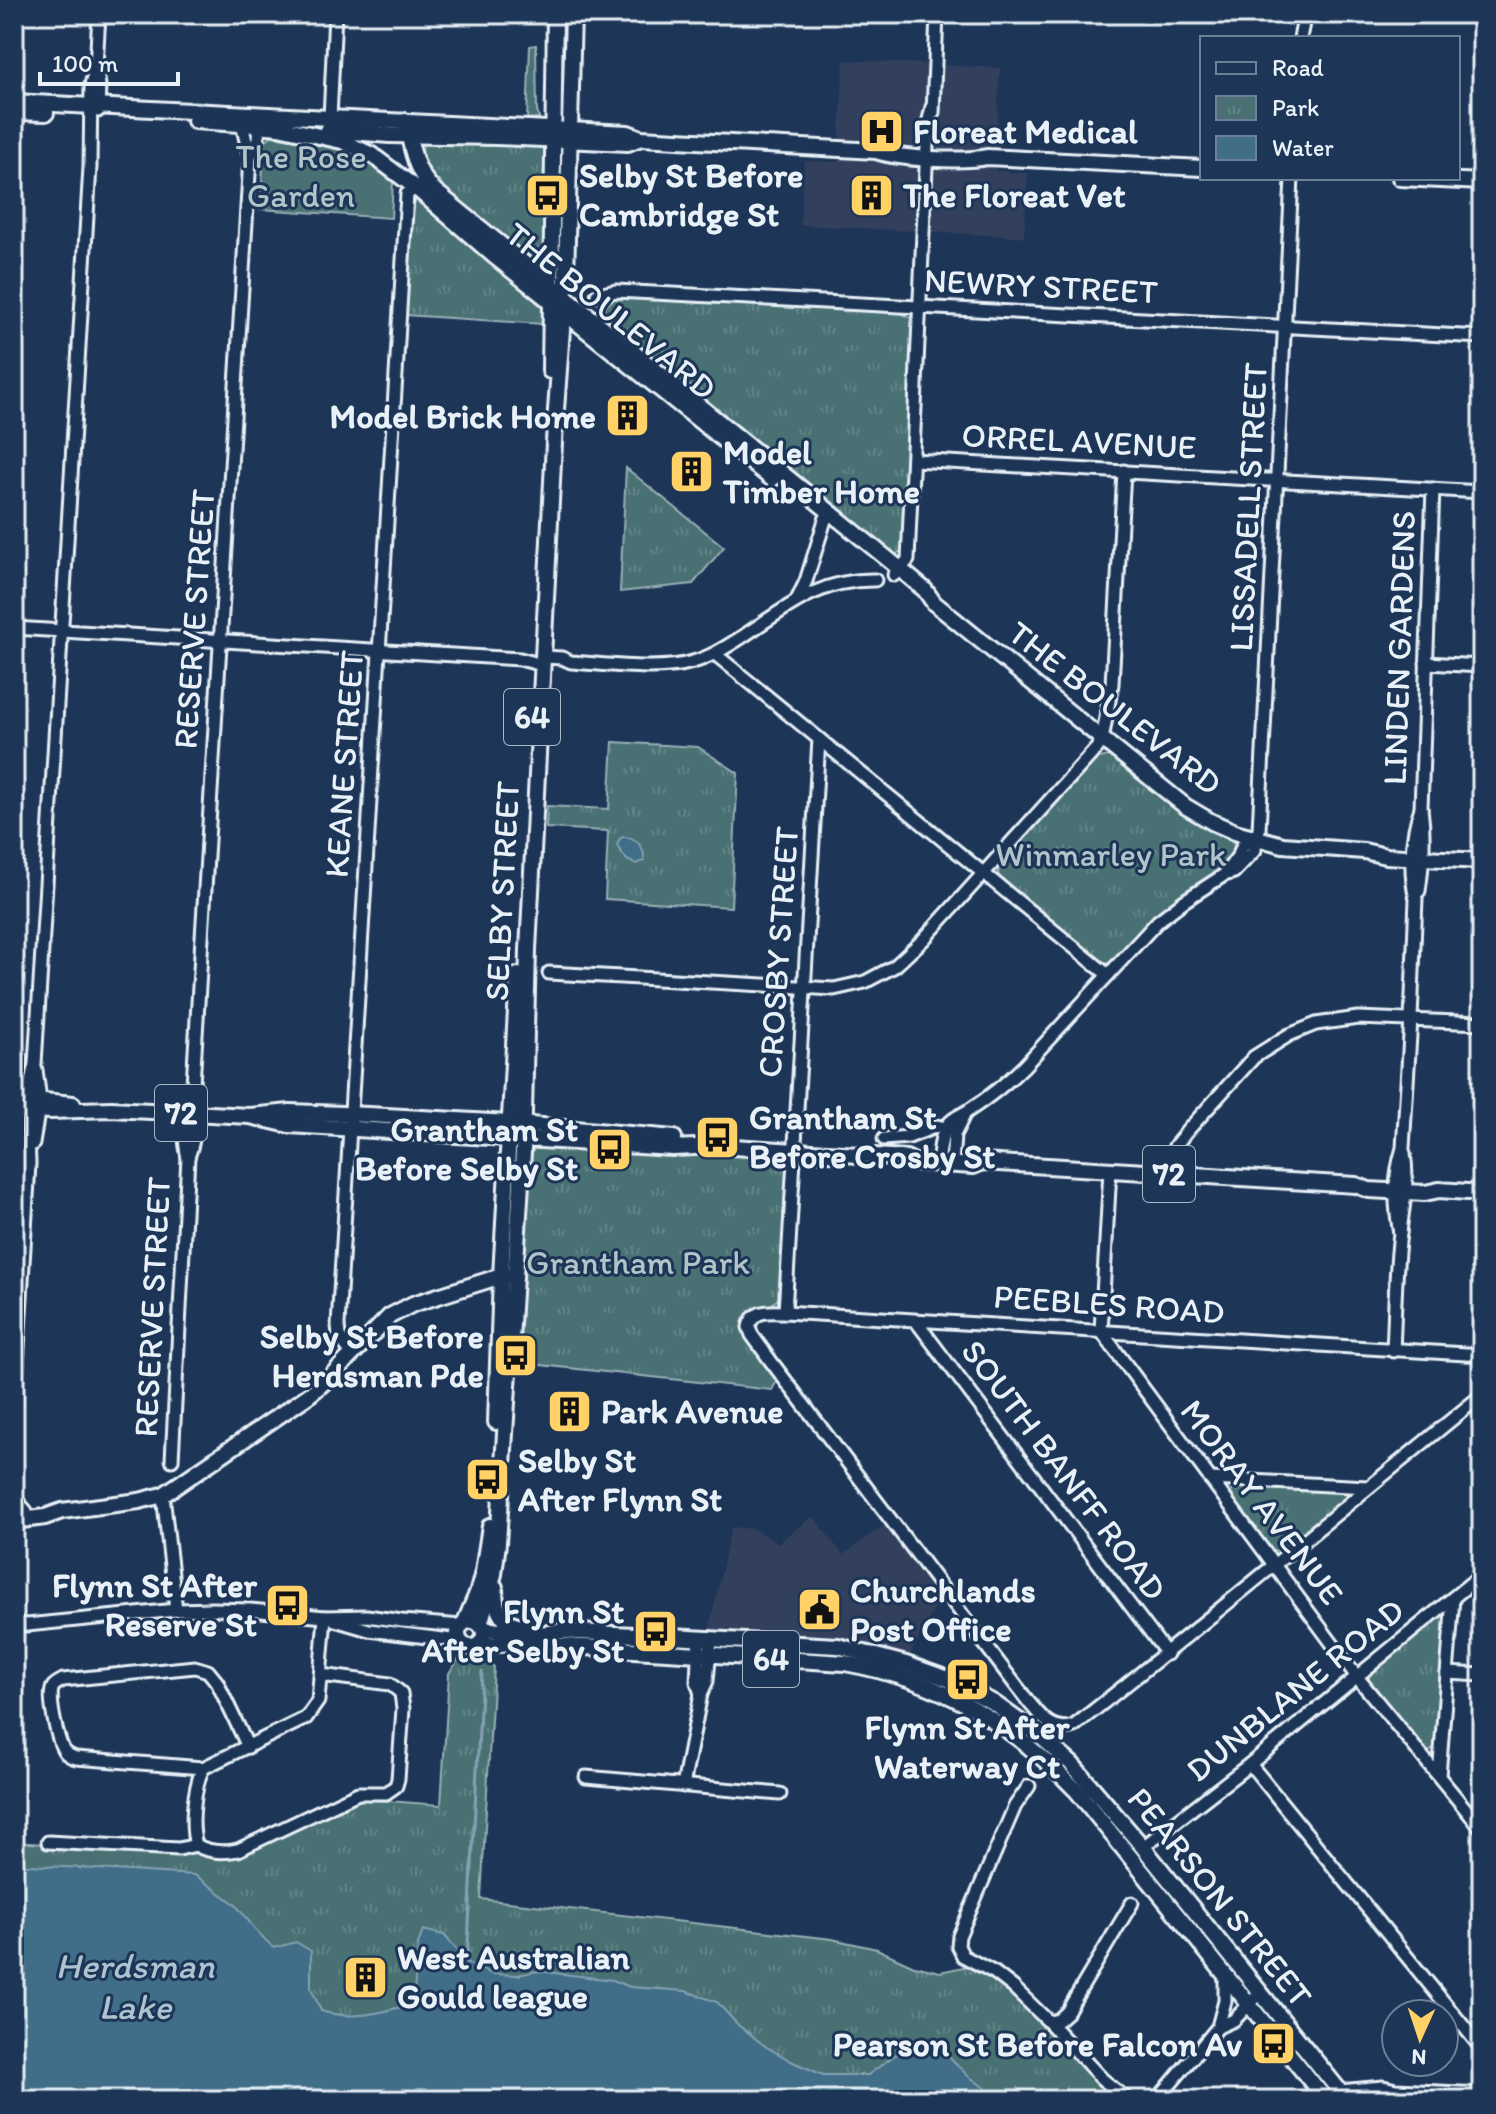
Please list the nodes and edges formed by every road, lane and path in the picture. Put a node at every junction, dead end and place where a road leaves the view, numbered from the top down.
1 (99, 14) edge
2 (335, 14) edge
3 (555, 14) edge
4 (573, 14) edge
5 (937, 14) edge
6 (1298, 14) edge
7 (1305, 14) edge
8 (1300, 36) edge
9 (1300, 36) edge
10 (14, 102) edge
11 (94, 111) junction
12 (14, 112) edge
13 (330, 118) junction
14 (259, 120) junction
15 (242, 124) junction
16 (274, 126) junction
17 (407, 129) junction
18 (552, 134) junction
19 (569, 135) junction
20 (930, 154) junction
21 (250, 158) junction
22 (1200, 168) edge
23 (1292, 180) edge
24 (1441, 180) edge
25 (1482, 182) edge
26 (420, 184) junction
27 (552, 284) junction
28 (597, 295) dead end
29 (560, 303) junction
30 (920, 308) junction
31 (1285, 326) junction
32 (1482, 337) edge
33 (913, 460) junction
34 (1124, 471) junction
35 (1277, 481) junction
36 (1433, 489) junction
37 (1482, 492) edge
38 (826, 519) junction
39 (897, 572) junction
40 (875, 580) dead end
41 (797, 601) junction
42 (14, 628) edge
43 (62, 631) junction
44 (221, 641) junction
45 (379, 651) junction
46 (715, 654) junction
47 (535, 660) junction
48 (1426, 663) junction
49 (1482, 666) edge
50 (819, 739) junction
51 (1102, 740) junction
52 (1256, 839) junction
53 (1482, 853) edge
54 (1418, 854) junction
55 (1482, 861) edge
56 (984, 872) junction
57 (549, 973) dead end
58 (1108, 975) junction
59 (803, 988) junction
60 (1411, 1019) junction
61 (1482, 1023) edge
62 (27, 1104) edge
63 (966, 1113) junction
64 (191, 1114) junction
65 (350, 1121) junction
66 (945, 1128) junction
67 (516, 1131) junction
68 (884, 1139) dead end
69 (793, 1152) junction
70 (945, 1160) junction
71 (1110, 1170) junction
72 (1172, 1174) junction
73 (1401, 1188) junction
74 (1482, 1193) edge
75 (508, 1276) junction
76 (785, 1312) junction
77 (916, 1321) junction
78 (1101, 1331) junction
79 (1393, 1351) junction
80 (352, 1354) junction
81 (1482, 1355) edge
82 (1482, 1395) edge
83 (14, 1414) edge
84 (172, 1460) dead end
85 (1210, 1479) junction
86 (1368, 1487) junction
87 (163, 1495) junction
88 (14, 1498) edge
89 (20, 1511) edge
90 (62, 1511) junction
91 (14, 1521) edge
92 (1273, 1564) junction
93 (494, 1574) junction
94 (1482, 1574) edge
95 (1453, 1598) junction
96 (176, 1610) junction
97 (325, 1617) junction
98 (14, 1623) edge
99 (472, 1625) junction
100 (560, 1631) junction
101 (705, 1639) junction
102 (460, 1641) junction
103 (784, 1642) junction
104 (478, 1645) junction
105 (1167, 1654) junction
106 (704, 1656) junction
107 (814, 1661) junction
108 (1447, 1673) junction
109 (321, 1675) junction
110 (1482, 1675) edge
111 (1357, 1677) junction
112 (248, 1747) junction
113 (1250, 1764) junction
114 (203, 1768) junction
115 (1439, 1776) junction
116 (586, 1777) dead end
117 (683, 1786) junction
118 (1029, 1786) dead end
119 (780, 1794) dead end
120 (1482, 1829) edge
121 (48, 1842) dead end
122 (196, 1845) junction
123 (1143, 1847) junction
124 (1132, 1903) dead end
125 (1225, 1975) junction
126 (1260, 1993) junction
127 (1249, 2005) junction
128 (1049, 2022) junction
129 (1218, 2027) junction
130 (1482, 2049) edge
131 (1396, 2090) junction
132 (1367, 2094) edge
133 (1482, 2094) edge
134 (1344, 2096) edge
135 (1128, 2100) edge
136 (1157, 2100) edge
137 (1326, 2100) edge
138 (1381, 2100) edge

1 - 11 street
2 - 13 street
3 - 18 main road, SELBY STREET / 64
4 - 19 main road, SELBY STREET / 64
5 - 20 street
6 - 8 street
7 - 9 street
10 - 11 main road
11 - 12 main road
11 - 14 main road
11 - 15 main road
11 - 43 street
13 - 14 main road
13 - 17 main road
14 - 15 main road
14 - 16 main road
14 - 21 street, RESERVE STREET
15 - 21 street, RESERVE STREET
16 - 17 main road
16 - 26 main road, THE BOULEVARD
17 - 18 main road
17 - 26 main road, THE BOULEVARD
18 - 19 main road
18 - 27 main road, SELBY STREET / 64
19 - 20 main road
19 - 29 main road, SELBY STREET / 64
20 - 22 main road
20 - 30 street
21 - 44 street, RESERVE STREET
23 - 31 street, LISSADELL STREET
24 - 25 main road
26 - 27 main road, THE BOULEVARD
26 - 29 main road, THE BOULEVARD
26 - 45 street, KEANE STREET
27 - 29 main road, SELBY STREET / 64
28 - 30 street, NEWRY STREET
29 - 38 main road, THE BOULEVARD
29 - 47 main road, SELBY STREET / 64
30 - 31 street, NEWRY STREET
30 - 33 street
31 - 32 street, NEWRY STREET
31 - 35 street, LISSADELL STREET
33 - 34 street, ORREL AVENUE
33 - 39 street
34 - 35 street, ORREL AVENUE
34 - 51 street
35 - 36 street, ORREL AVENUE
35 - 52 street, LISSADELL STREET
36 - 37 street, ORREL AVENUE
36 - 48 street, LINDEN GARDENS
38 - 39 main road, THE BOULEVARD
38 - 41 street
39 - 51 main road, THE BOULEVARD
40 - 41 street
41 - 46 street
42 - 43 street
43 - 44 street
43 - 62 street
44 - 45 street
44 - 64 street, RESERVE STREET
45 - 47 street
45 - 65 street, KEANE STREET
46 - 47 street
46 - 50 street
47 - 67 main road, SELBY STREET / 64
48 - 49 street
48 - 54 street, LINDEN GARDENS
50 - 56 street
50 - 59 street, CROSBY STREET
51 - 52 main road, THE BOULEVARD
51 - 56 street
52 - 54 main road, THE BOULEVARD
52 - 58 street
53 - 54 main road, THE BOULEVARD
54 - 55 main road, THE BOULEVARD
54 - 60 street, LINDEN GARDENS
56 - 58 street
56 - 59 street
57 - 59 street
58 - 63 street
59 - 69 street, CROSBY STREET
60 - 61 street
60 - 72 street
60 - 73 street, LINDEN GARDENS
62 - 64 main road, 72
62 - 83 street
63 - 66 street
63 - 70 street
64 - 65 main road, 72
64 - 84 street, RESERVE STREET
65 - 67 main road, 72
65 - 80 street, KEANE STREET
66 - 68 street
66 - 70 street
67 - 69 main road, 72
67 - 75 main road, SELBY STREET / 64
69 - 70 main road, 72
69 - 76 street, CROSBY STREET
70 - 71 main road, 72
71 - 72 main road, 72
71 - 78 street
72 - 73 main road, 72
73 - 74 main road, 72
73 - 79 street, LINDEN GARDENS
75 - 80 main road
75 - 93 main road, SELBY STREET / 64
75 - 99 main road, SELBY STREET / 64
76 - 77 street, PEEBLES ROAD
76 - 105 street, PEEBLES ROAD
77 - 78 street, PEEBLES ROAD
77 - 105 street, SOUTH BANFF ROAD
78 - 79 street, PEEBLES ROAD
78 - 85 street, MORAY AVENUE
79 - 81 street, PEEBLES ROAD
80 - 87 main road
82 - 86 street
85 - 86 street
85 - 92 street, MORAY AVENUE
86 - 92 street
87 - 90 main road
87 - 96 street
88 - 89 street
89 - 90 main road
90 - 91 main road
92 - 105 street
92 - 111 street, MORAY AVENUE
93 - 99 main road, SELBY STREET / 64
93 - 100 main road, 64
94 - 95 street, DUNBLANE ROAD
95 - 108 street
95 - 111 street, DUNBLANE ROAD
96 - 97 street
96 - 98 street
97 - 99 street
97 - 102 street
97 - 109 street
99 - 100 main road, 64
99 - 102 main road, 64
99 - 104 main road, 64
100 - 101 main road, 64
101 - 103 main road, 64
101 - 106 street
102 - 104 main road, 64
103 - 107 main road
103 - 123 main road, PEARSON STREET / 64
104 - 106 main road, 64
106 - 107 main road, 64
106 - 117 street
107 - 125 main road, PEARSON STREET / 64
108 - 110 street
108 - 115 street
109 - 112 street
109 - 122 street
111 - 113 street, DUNBLANE ROAD
111 - 115 street, MORAY AVENUE
112 - 114 street
112 - 114 street
113 - 123 street, DUNBLANE ROAD
113 - 130 street
114 - 122 street
115 - 120 street, MORAY AVENUE
116 - 117 street
117 - 119 street
118 - 128 street
121 - 122 street
123 - 126 main road, PEARSON STREET / 64
124 - 128 street
125 - 127 main road, PEARSON STREET / 64
125 - 129 street
126 - 127 street
126 - 134 main road, PEARSON STREET / 64
127 - 129 street
127 - 137 main road, PEARSON STREET / 64
128 - 135 street
129 - 136 street
131 - 132 street
131 - 133 street
131 - 138 street
132 - 134 street

